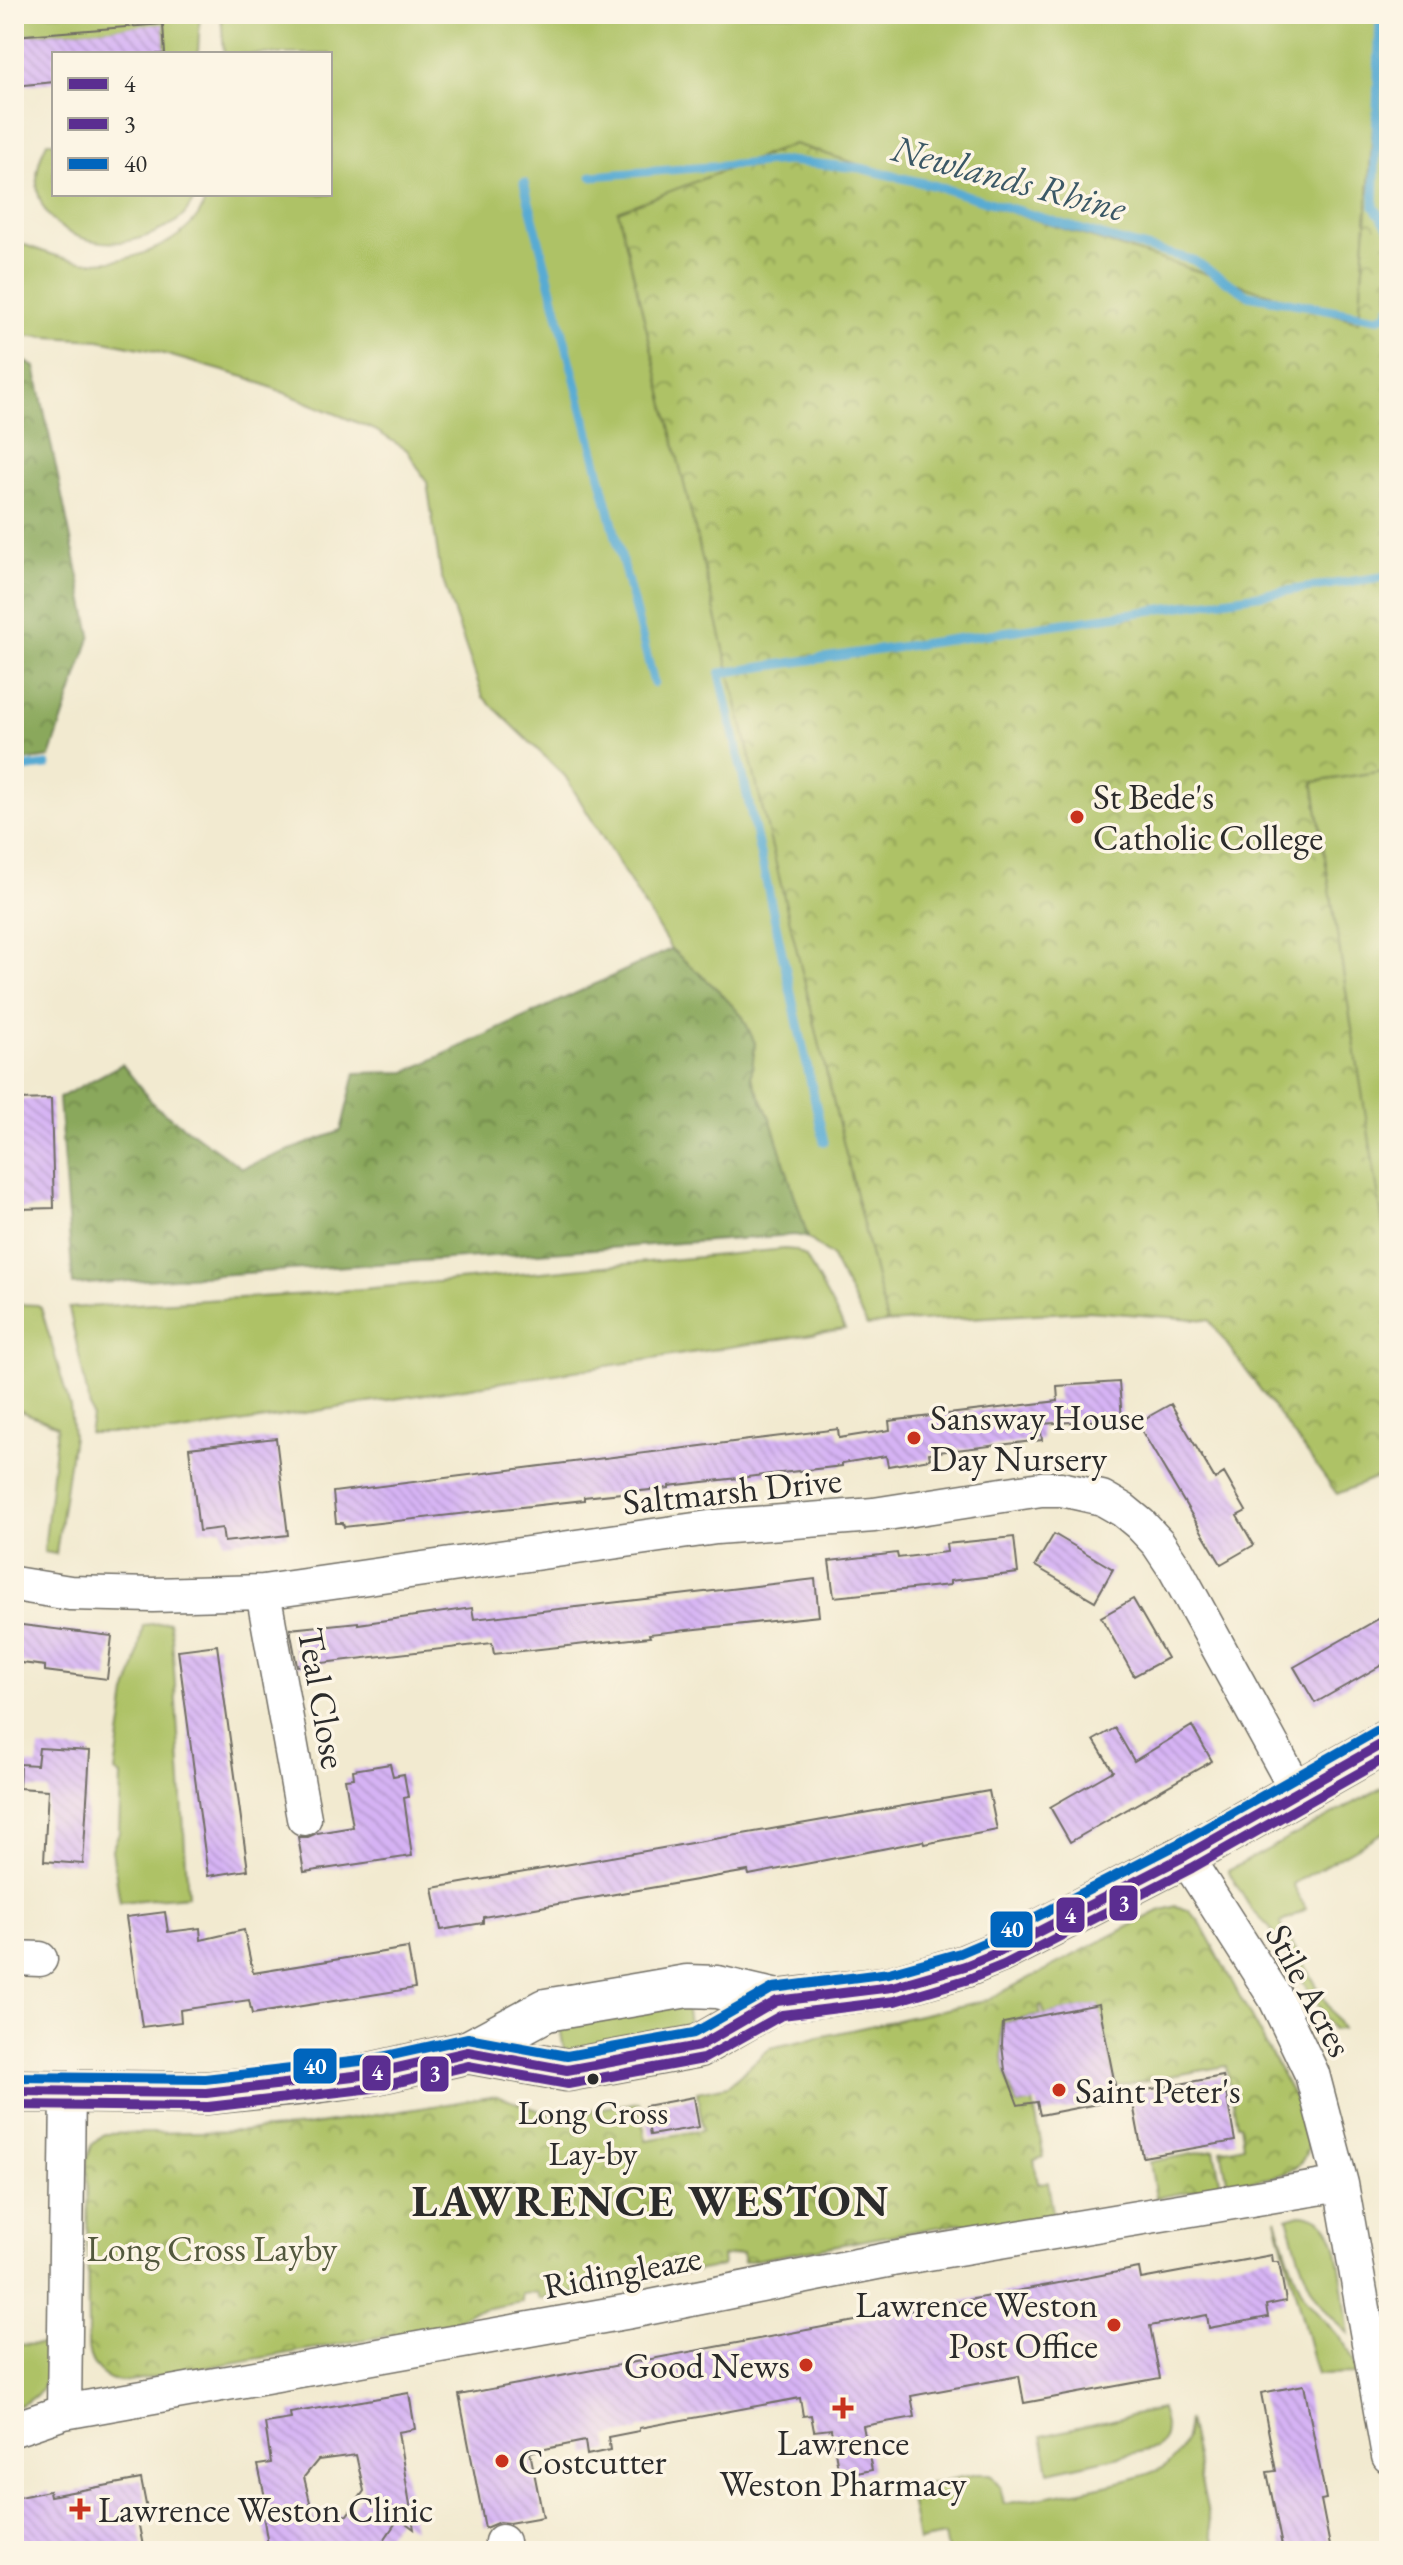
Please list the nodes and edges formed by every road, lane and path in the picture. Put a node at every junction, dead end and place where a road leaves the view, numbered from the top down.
1 (14, 1584) edge
2 (263, 1592) junction
3 (1389, 1740) edge
4 (1297, 1791) junction
5 (304, 1818) dead end
6 (1185, 1856) junction
7 (777, 2001) junction
8 (468, 2052) junction
9 (68, 2090) junction
10 (14, 2091) edge
11 (1341, 2184) junction
12 (64, 2412) junction
13 (14, 2429) edge
14 (1389, 2456) edge

1 - 2 street, Saltmarsh Drive
2 - 4 street, Saltmarsh Drive
2 - 5 street, Teal Close
3 - 4 street
4 - 6 street
6 - 7 street
6 - 11 street, Stile Acres
7 - 8 street
7 - 8 street
8 - 9 street
9 - 10 street
9 - 12 street
11 - 12 street, Ridingleaze
11 - 14 street, Stile Acres
12 - 13 street, Ridingleaze

